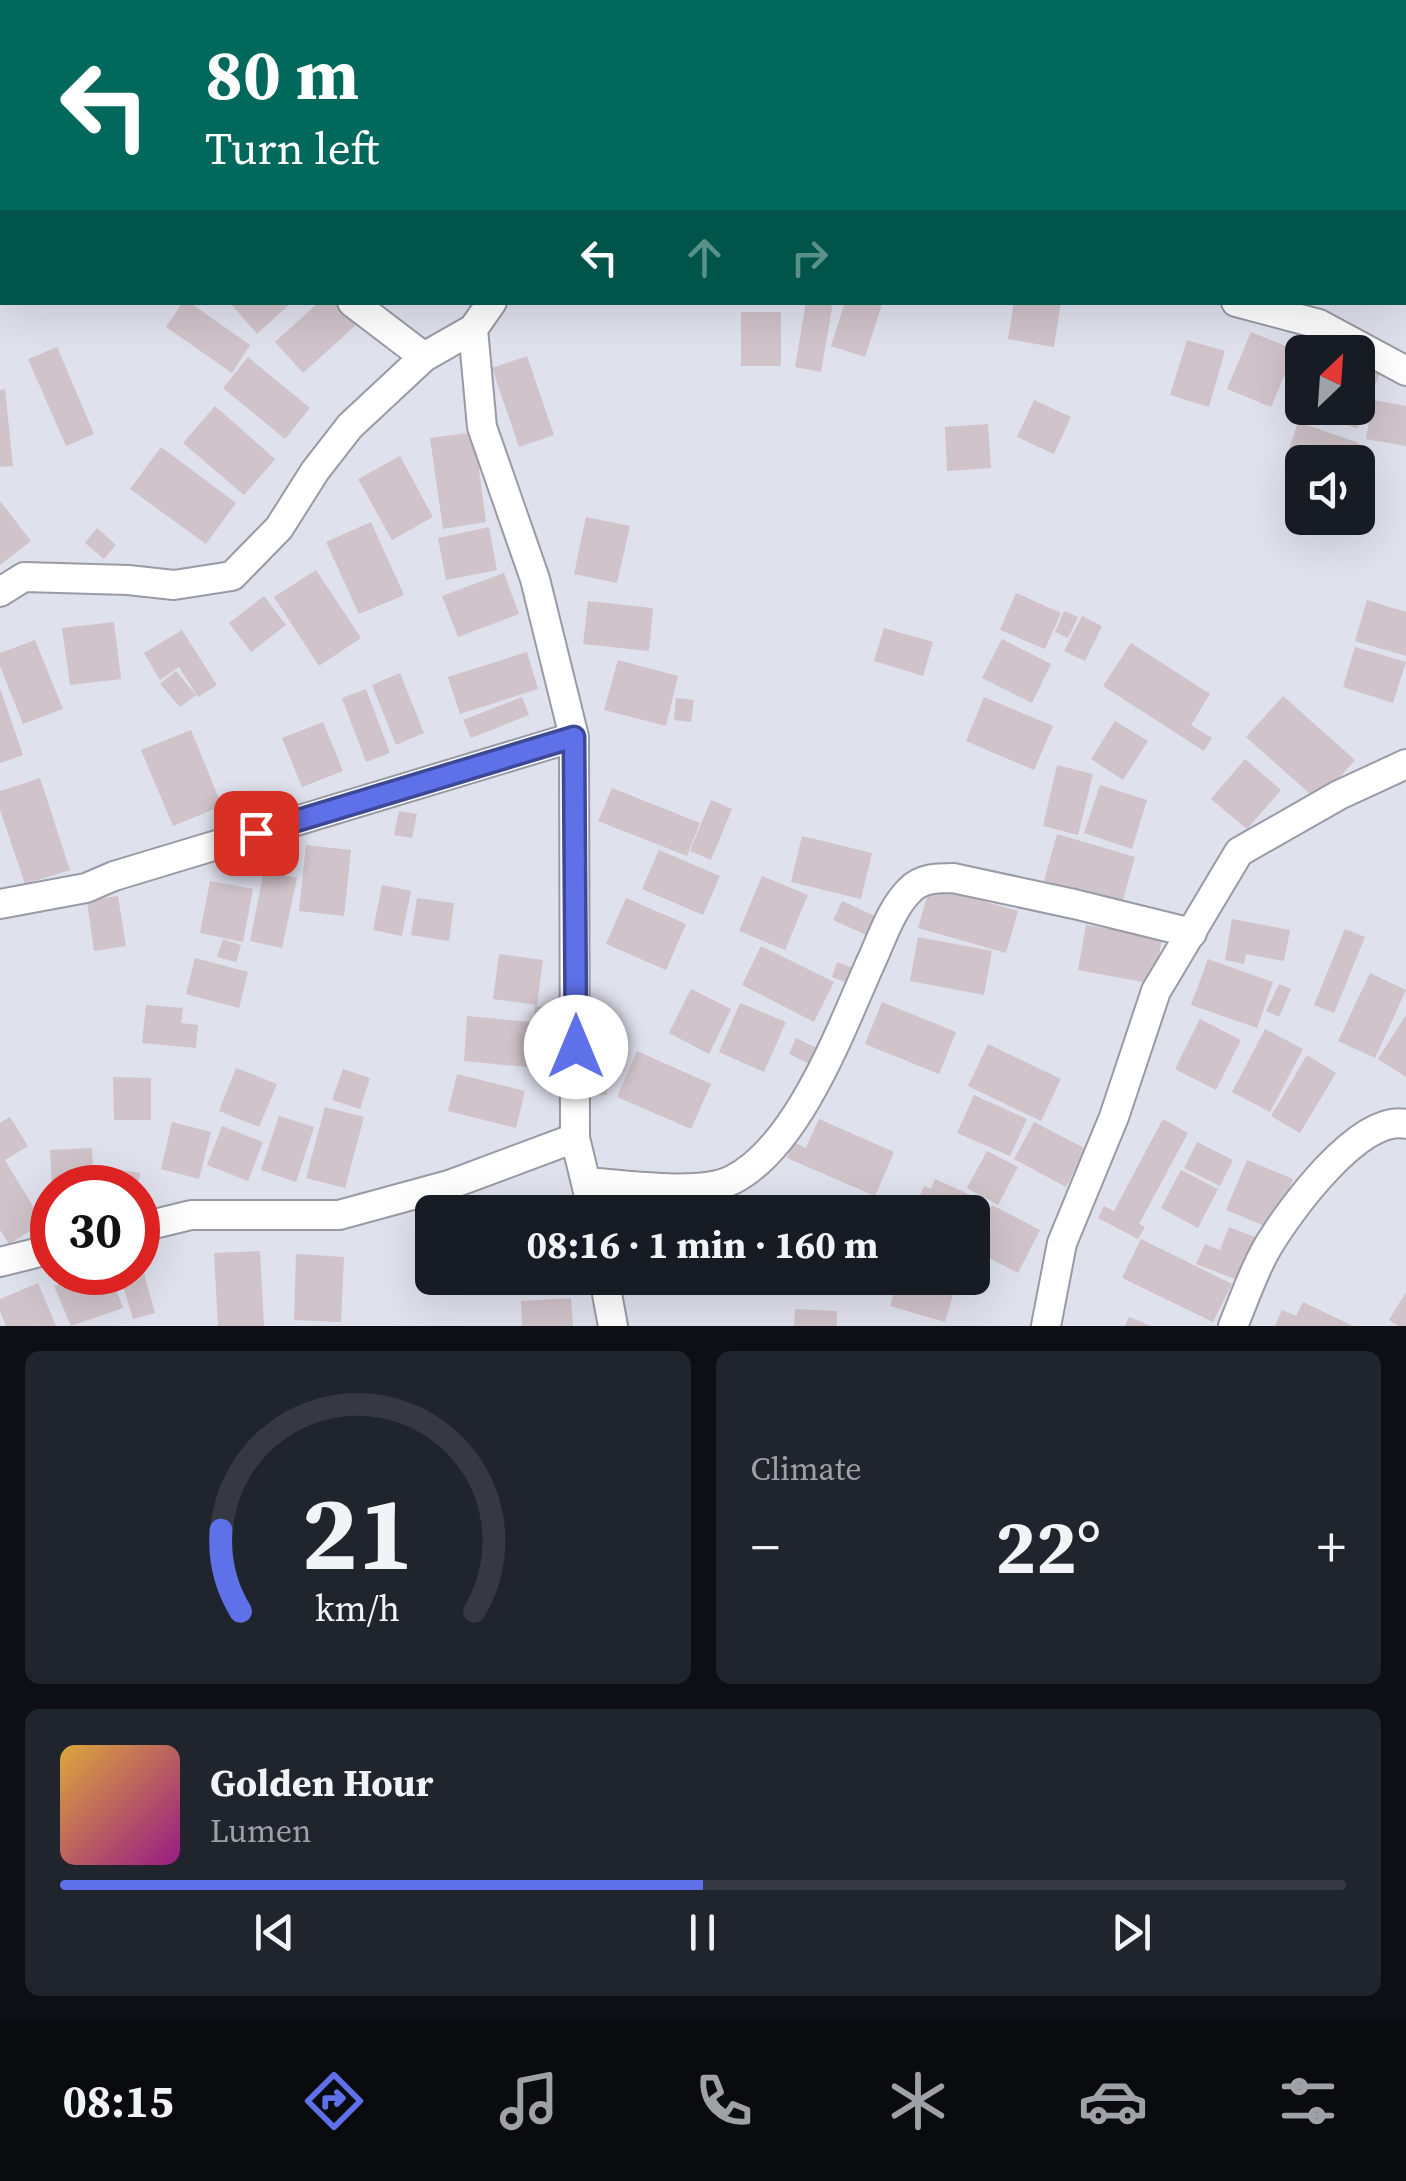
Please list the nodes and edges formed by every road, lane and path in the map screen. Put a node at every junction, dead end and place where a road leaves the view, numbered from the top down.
1 (356, 305) edge
2 (490, 305) edge
3 (1247, 305) edge
4 (472, 328) junction
5 (424, 358) junction
6 (1406, 371) edge
7 (0, 592) edge
8 (574, 737) junction
9 (1406, 764) edge
10 (0, 904) edge
11 (1192, 934) junction
12 (1406, 1124) edge
13 (575, 1138) junction
14 (588, 1182) junction
15 (590, 1195) edge
16 (160, 1223) edge
17 (30, 1254) edge
18 (0, 1262) edge
19 (607, 1295) edge
20 (613, 1326) edge
21 (1046, 1326) edge
22 (1232, 1326) edge

1 - 5 street
2 - 4 street
3 - 6 street
4 - 5 street
4 - 8 street
5 - 7 street
8 - 10 street
8 - 13 street
9 - 11 street
11 - 14 street
11 - 21 street
12 - 22 street
13 - 14 street
13 - 16 street
14 - 15 street
17 - 18 street
19 - 20 street

